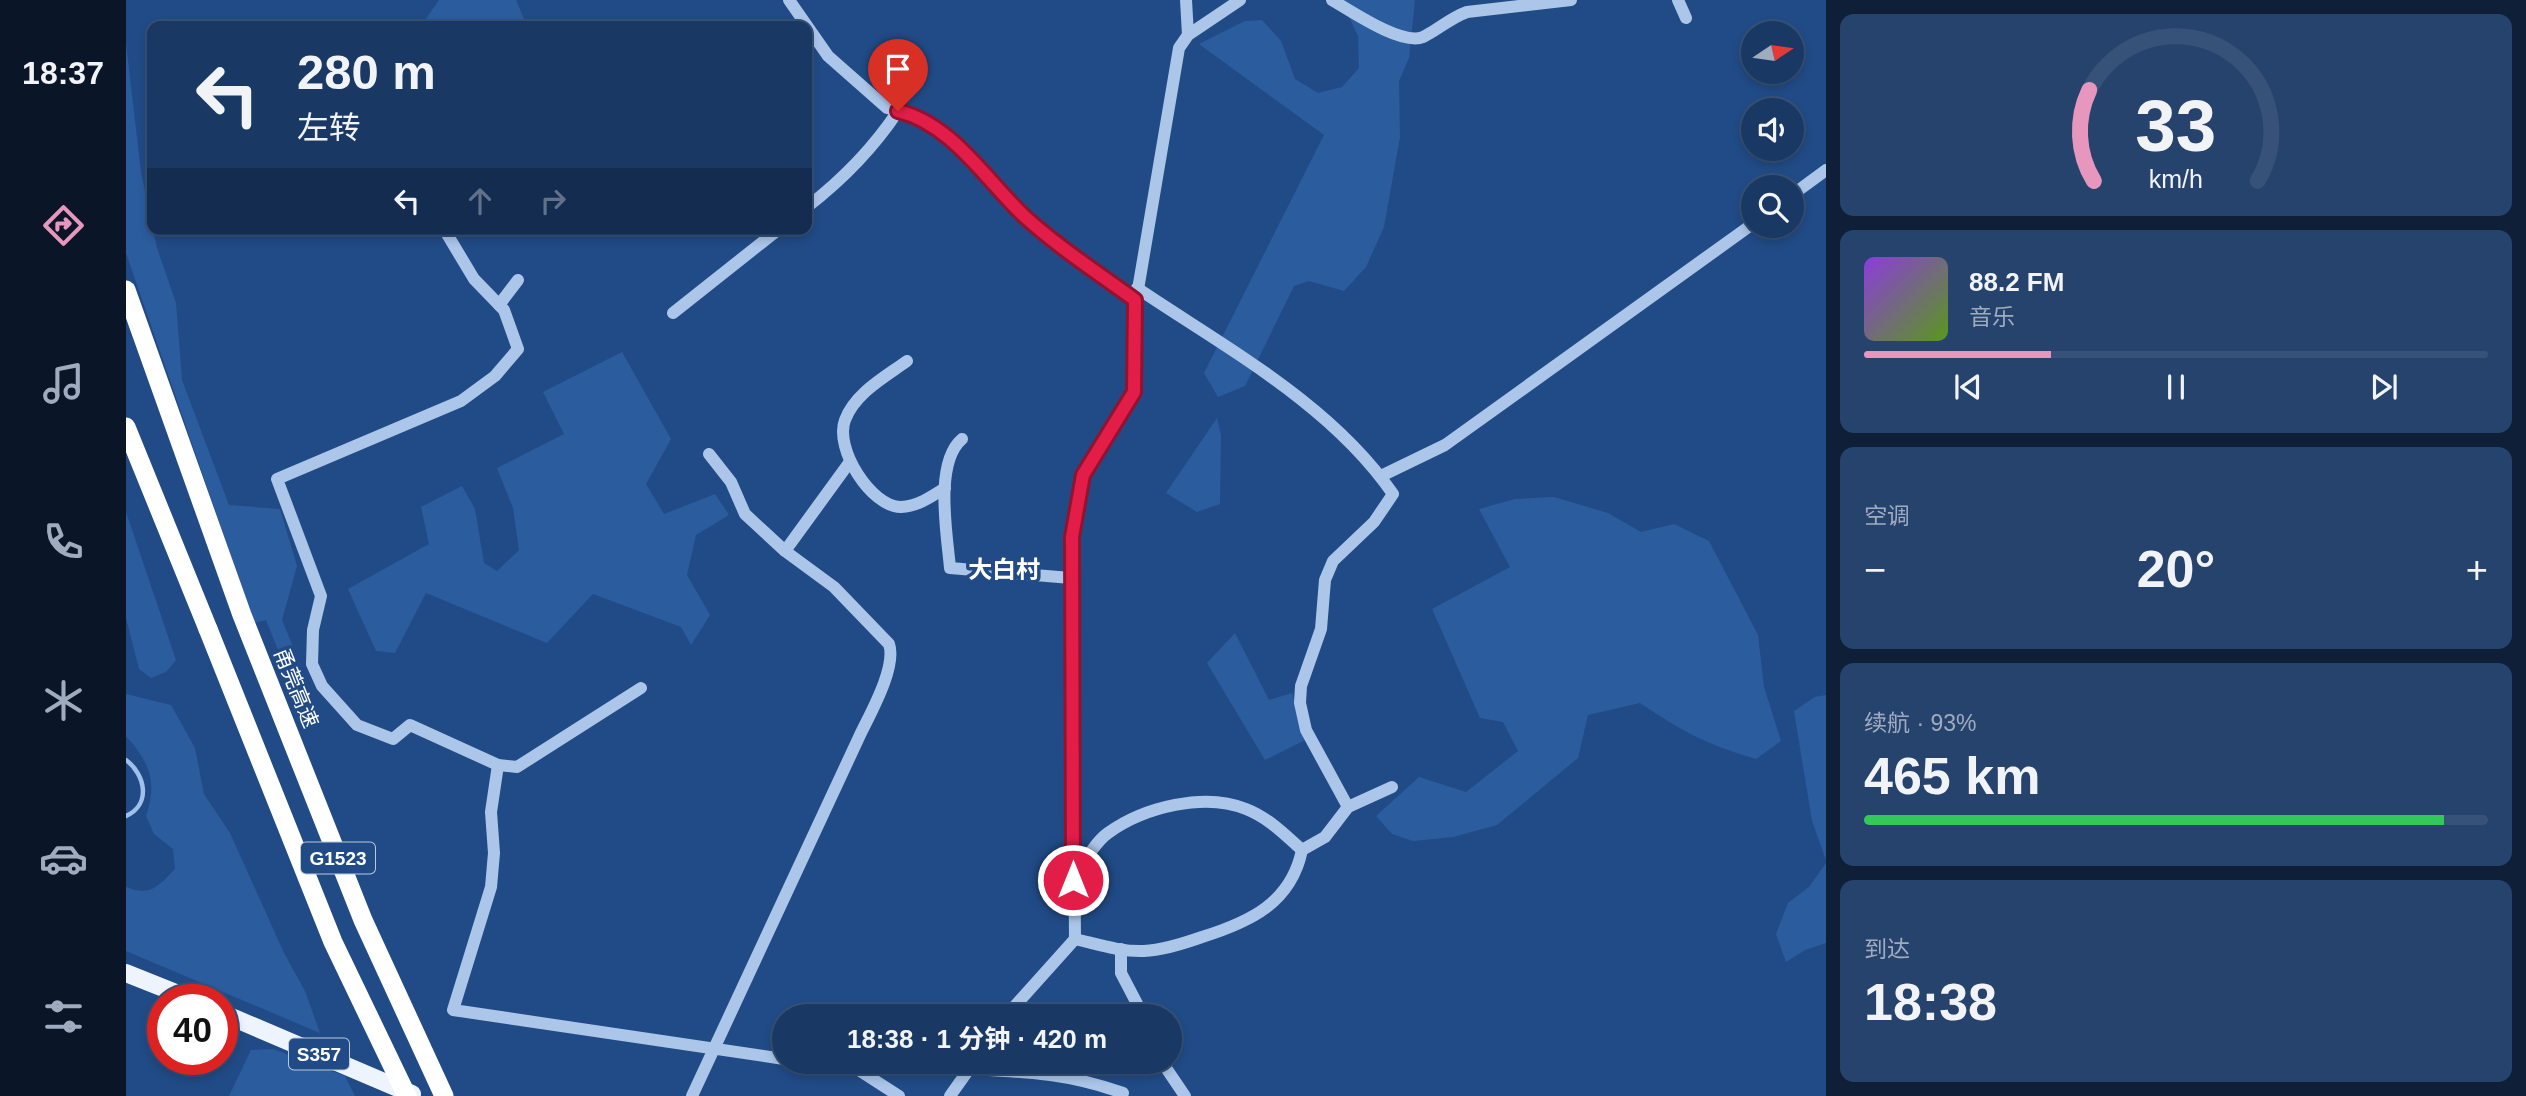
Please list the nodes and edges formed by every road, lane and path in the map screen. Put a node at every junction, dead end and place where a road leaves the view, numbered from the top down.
1 (789, 0) edge
2 (1186, 0) edge
3 (1240, 0) edge
4 (1332, 0) edge
5 (1571, 0) edge
6 (1678, 0) edge
7 (1686, 18) dead end
8 (804, 21) edge
9 (812, 33) edge
10 (1188, 35) junction
11 (898, 111) junction
12 (1826, 170) edge
13 (1804, 186) edge
14 (812, 203) edge
15 (1741, 231) edge
16 (448, 235) edge
17 (771, 235) edge
18 (519, 280) dead end
19 (126, 289) edge
20 (1136, 294) junction
21 (499, 305) junction
22 (673, 313) dead end
23 (907, 361) dead end
24 (126, 428) edge
25 (962, 439) dead end
26 (709, 453) dead end
27 (849, 463) junction
28 (1381, 476) junction
29 (945, 488) junction
30 (785, 551) junction
31 (1071, 578) junction
32 (641, 688) dead end
33 (498, 765) junction
34 (1392, 787) dead end
35 (1348, 807) junction
36 (1302, 850) junction
37 (1073, 880) junction
38 (1075, 939) junction
39 (1121, 949) junction
40 (126, 972) edge
41 (155, 984) edge
42 (1016, 1004) edge
43 (1137, 1004) edge
44 (238, 1020) edge
45 (714, 1051) junction
46 (772, 1058) edge
47 (864, 1074) edge
48 (965, 1074) edge
49 (1052, 1074) edge
50 (1170, 1074) edge
51 (1124, 1093) dead end
52 (407, 1096) edge
53 (416, 1096) edge
54 (444, 1096) edge
55 (692, 1096) edge
56 (899, 1096) edge
57 (950, 1096) edge
58 (1185, 1096) edge

1 - 8 street
2 - 10 street
3 - 10 street
4 - 5 street
6 - 7 street
9 - 11 street
10 - 20 street
11 - 14 street
11 - 20 street
12 - 13 street
15 - 28 street
16 - 21 street
17 - 22 street
18 - 21 street
19 - 54 highway, 甬莞高速 / G1523
20 - 28 street
20 - 31 street
21 - 33 street
23 - 27 street
24 - 52 highway, G1523, bridge
25 - 29 street
26 - 30 street
27 - 29 street
27 - 30 street
28 - 35 street
29 - 31 street
30 - 45 street
31 - 37 street
32 - 33 street
33 - 45 street
34 - 35 street
35 - 36 street
36 - 37 street
36 - 39 street
37 - 38 street
38 - 39 street
38 - 42 street
39 - 43 street
40 - 41 main road
44 - 53 main road, S357
45 - 46 street
45 - 55 street
47 - 56 street
48 - 57 street
49 - 51 street
50 - 58 street

